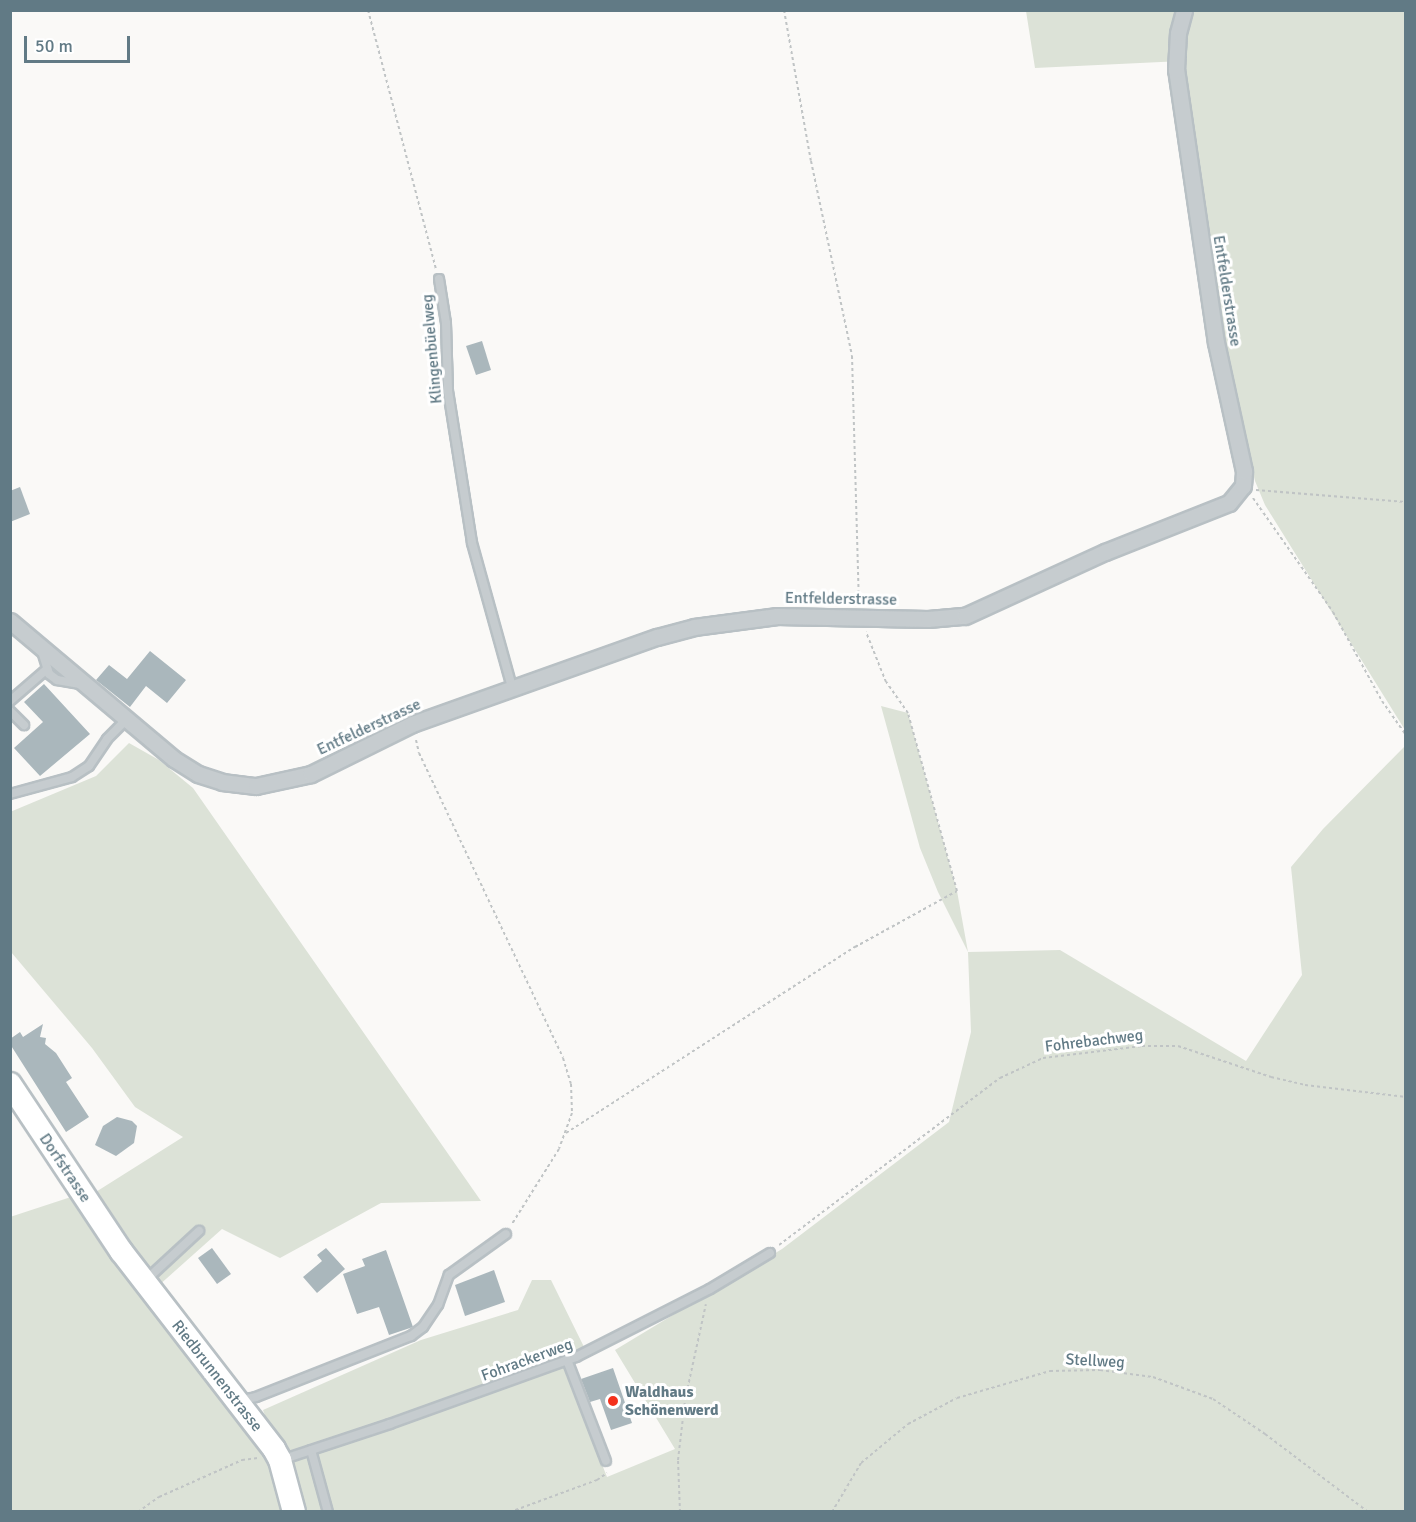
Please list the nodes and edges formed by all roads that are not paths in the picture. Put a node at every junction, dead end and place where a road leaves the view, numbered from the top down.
1 (1184, 10) edge
2 (439, 279) road end
3 (10, 621) edge
4 (41, 646) junction
5 (47, 669) junction
6 (89, 686) junction
7 (512, 687) junction
8 (10, 702) edge
9 (10, 711) edge
10 (128, 718) junction
11 (24, 725) dead end
12 (10, 794) edge
13 (10, 1084) edge
14 (200, 1231) dead end
15 (506, 1234) road end
16 (121, 1251) joint
17 (770, 1252) road end
18 (143, 1282) junction
19 (567, 1360) junction
20 (237, 1400) junction
21 (311, 1450) junction
22 (278, 1458) junction
23 (606, 1461) road end
24 (294, 1512) edge
25 (328, 1512) edge

1 - 7 street, Entfelderstrasse
2 - 7 lane, Klingenbüelweg
3 - 4 street, Entfelderstrasse
4 - 5 lane
4 - 6 street, Entfelderstrasse
5 - 6 lane
5 - 8 lane
6 - 10 street, Entfelderstrasse
7 - 10 street, Entfelderstrasse
9 - 11 lane
10 - 12 lane
13 - 16 street, Dorfstrasse
14 - 18 lane
15 - 20 lane
16 - 18 street, Riedbrunnenstrasse
17 - 19 lane, Fohrackerweg
18 - 20 street, Riedbrunnenstrasse
19 - 21 lane, Fohrackerweg
19 - 23 lane
20 - 22 street, Riedbrunnenstrasse
21 - 22 lane, Fohrackerweg
21 - 25 lane
22 - 24 street, Riedbrunnenstrasse

